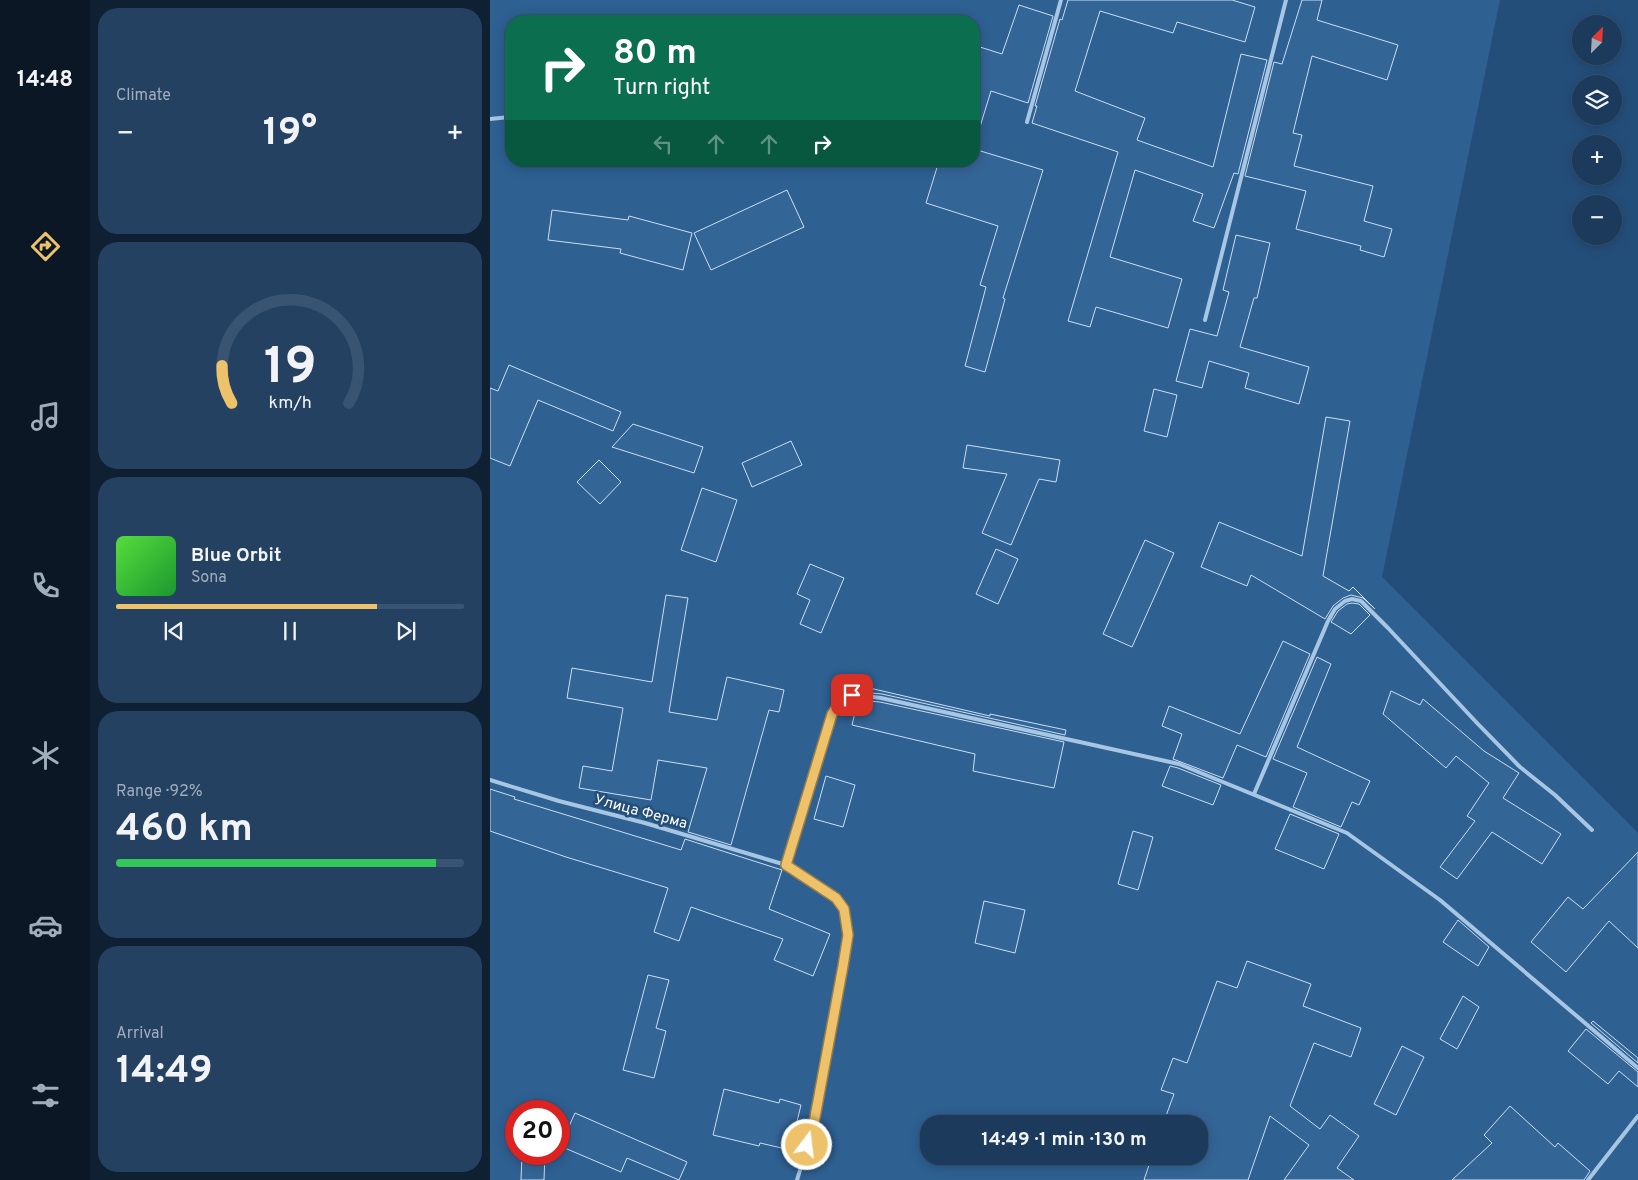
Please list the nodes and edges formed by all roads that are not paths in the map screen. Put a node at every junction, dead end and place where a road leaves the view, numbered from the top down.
1 (1061, 0) edge
2 (1286, 0) edge
3 (505, 118) edge
4 (490, 119) edge
5 (1027, 122) dead end
6 (1205, 320) dead end
7 (490, 780) edge
8 (1254, 794) junction
9 (1592, 830) dead end
10 (786, 865) junction
11 (1638, 1068) edge
12 (1638, 1116) edge
13 (797, 1180) edge
14 (1588, 1180) edge

1 - 5 lane
2 - 6 lane
3 - 4 lane
7 - 10 lane, Улица Ферма
8 - 9 lane
8 - 10 lane
8 - 11 lane
10 - 13 lane, Улица Ферма
12 - 14 lane

